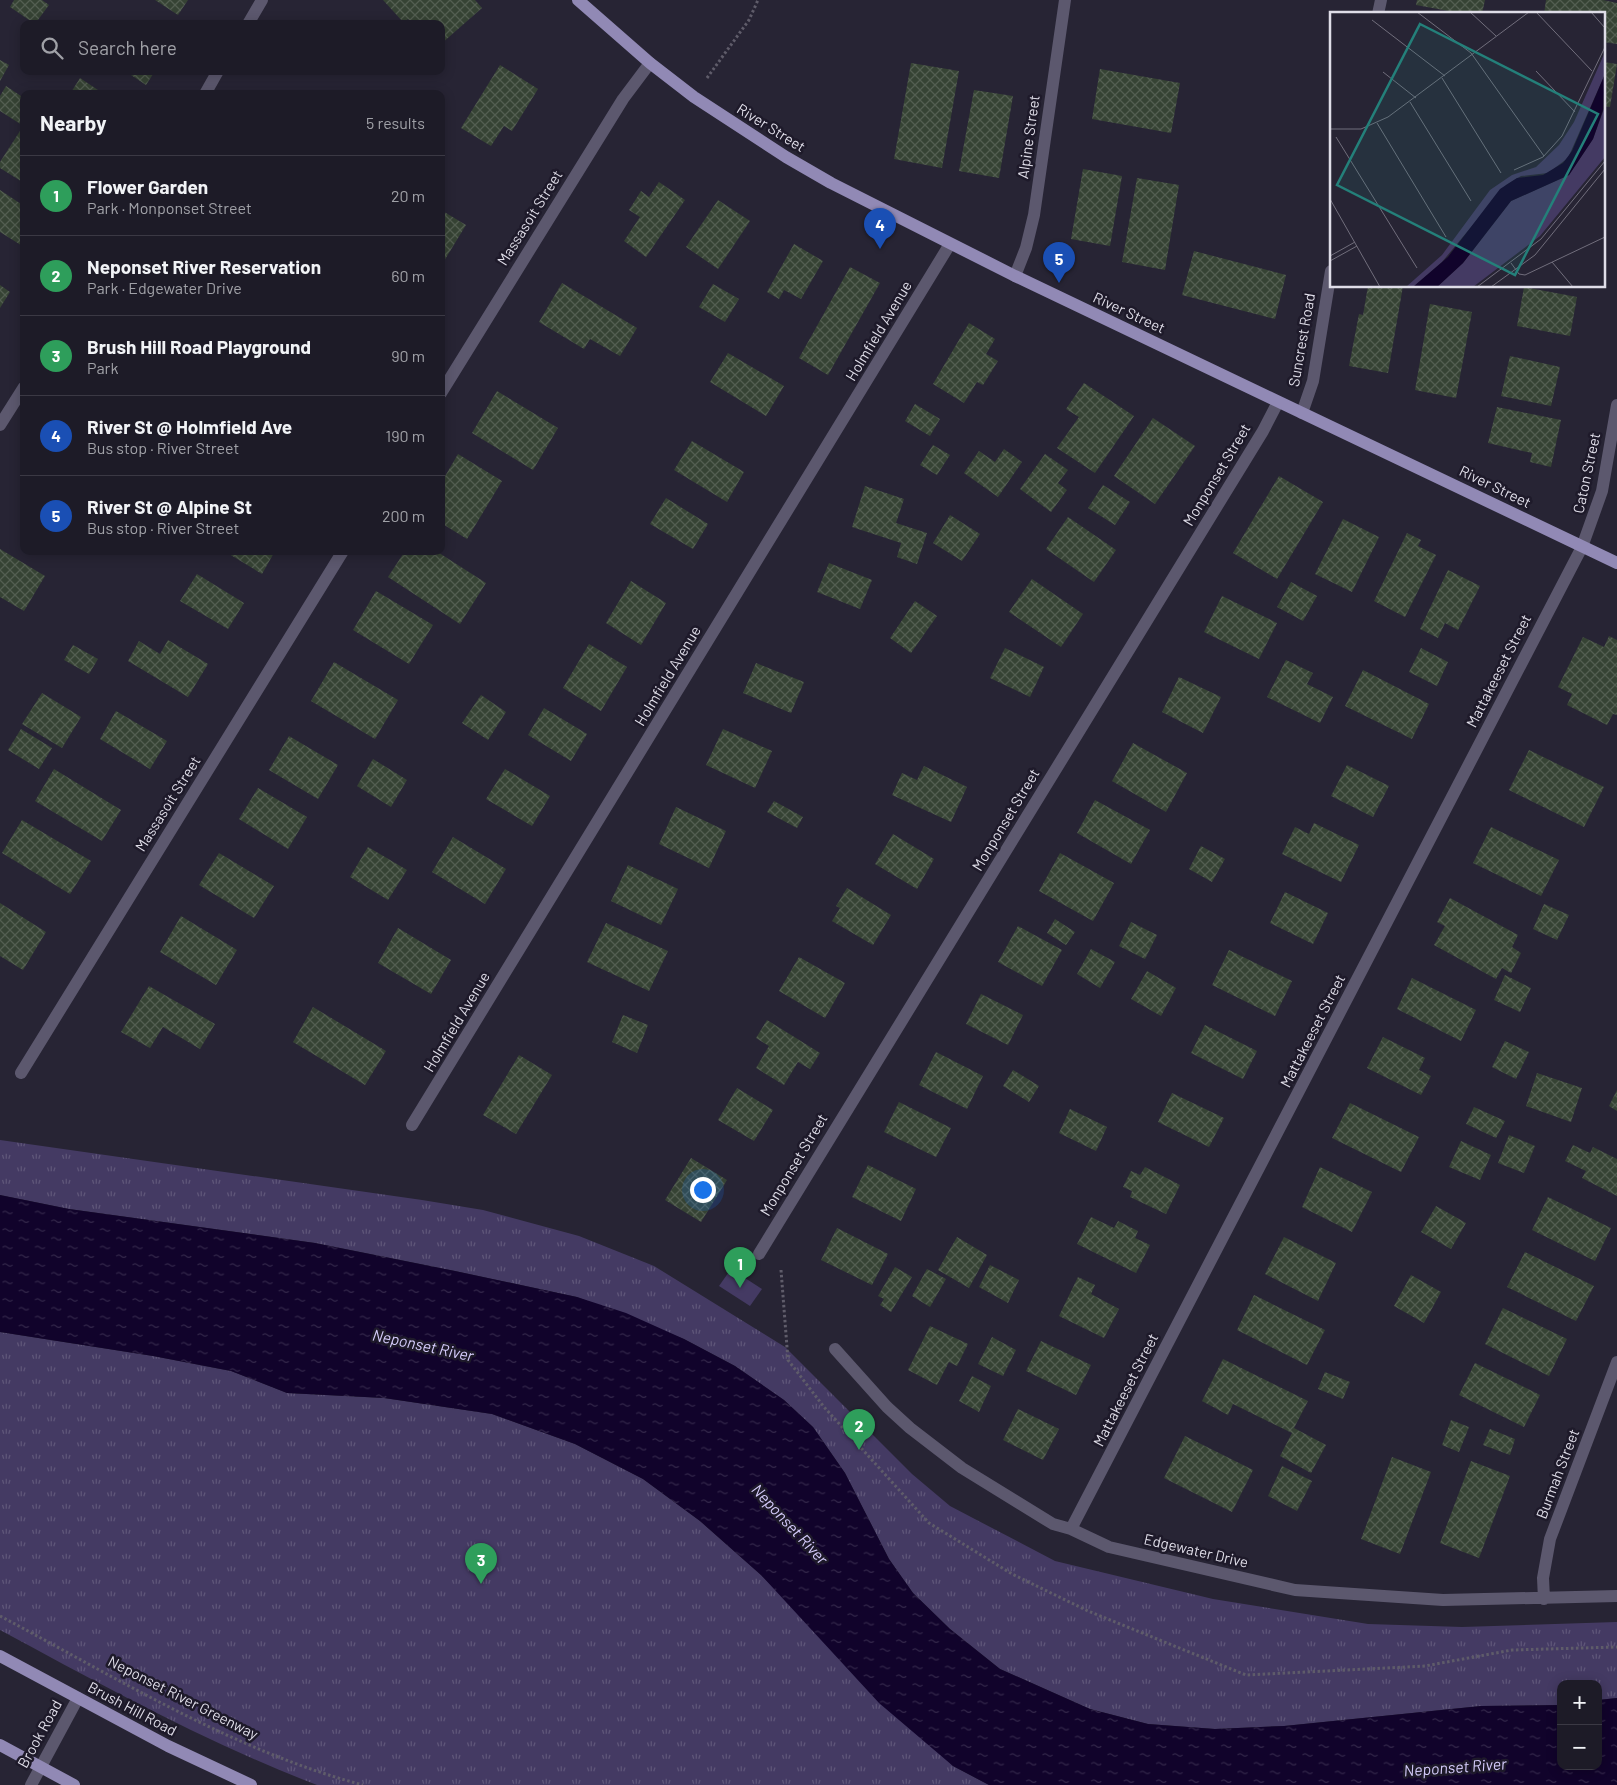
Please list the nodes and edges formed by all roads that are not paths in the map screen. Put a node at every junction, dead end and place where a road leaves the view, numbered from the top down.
1 (262, 0) edge
2 (578, 0) edge
3 (1065, 0) edge
4 (250, 20) edge
5 (650, 63) junction
6 (216, 75) edge
7 (206, 90) edge
8 (950, 244) junction
9 (1015, 276) junction
10 (1330, 277) edge
11 (445, 387) edge
12 (20, 393) edge
13 (1278, 402) junction
14 (1617, 405) edge
15 (1302, 413) junction
16 (0, 425) edge
17 (1582, 547) junction
18 (341, 555) edge
19 (1617, 564) edge
20 (21, 1073) dead end
21 (412, 1125) dead end
22 (759, 1254) dead end
23 (835, 1349) dead end
24 (1617, 1362) edge
25 (1071, 1529) junction
26 (1617, 1596) edge
27 (1544, 1599) junction
28 (0, 1656) edge
29 (78, 1698) junction
30 (0, 1745) edge
31 (39, 1767) junction
32 (31, 1785) edge
33 (74, 1785) edge
34 (251, 1785) edge

1 - 4 street
2 - 5 main road, River Street
3 - 9 street, Alpine Street
5 - 8 main road, River Street
5 - 11 street, Massasoit Street
6 - 7 street
8 - 9 main road, River Street
8 - 21 street, Holmfield Avenue
9 - 13 main road, River Street
10 - 15 street, Suncrest Road
12 - 16 street
13 - 15 main road, River Street
13 - 22 street, Monponset Street
14 - 17 street, Caton Street
15 - 17 main road, River Street
17 - 19 main road, River Street
17 - 25 street, Mattakeeset Street
18 - 20 street, Massasoit Street
23 - 25 street, Edgewater Drive
24 - 27 street, Burmah Street
25 - 27 street, Edgewater Drive
26 - 27 street, Edgewater Drive
28 - 29 main road, Brush Hill Road
29 - 31 street, Brook Road
29 - 34 main road, Brush Hill Road
30 - 31 main road
31 - 32 street, Brook Road
31 - 33 main road

